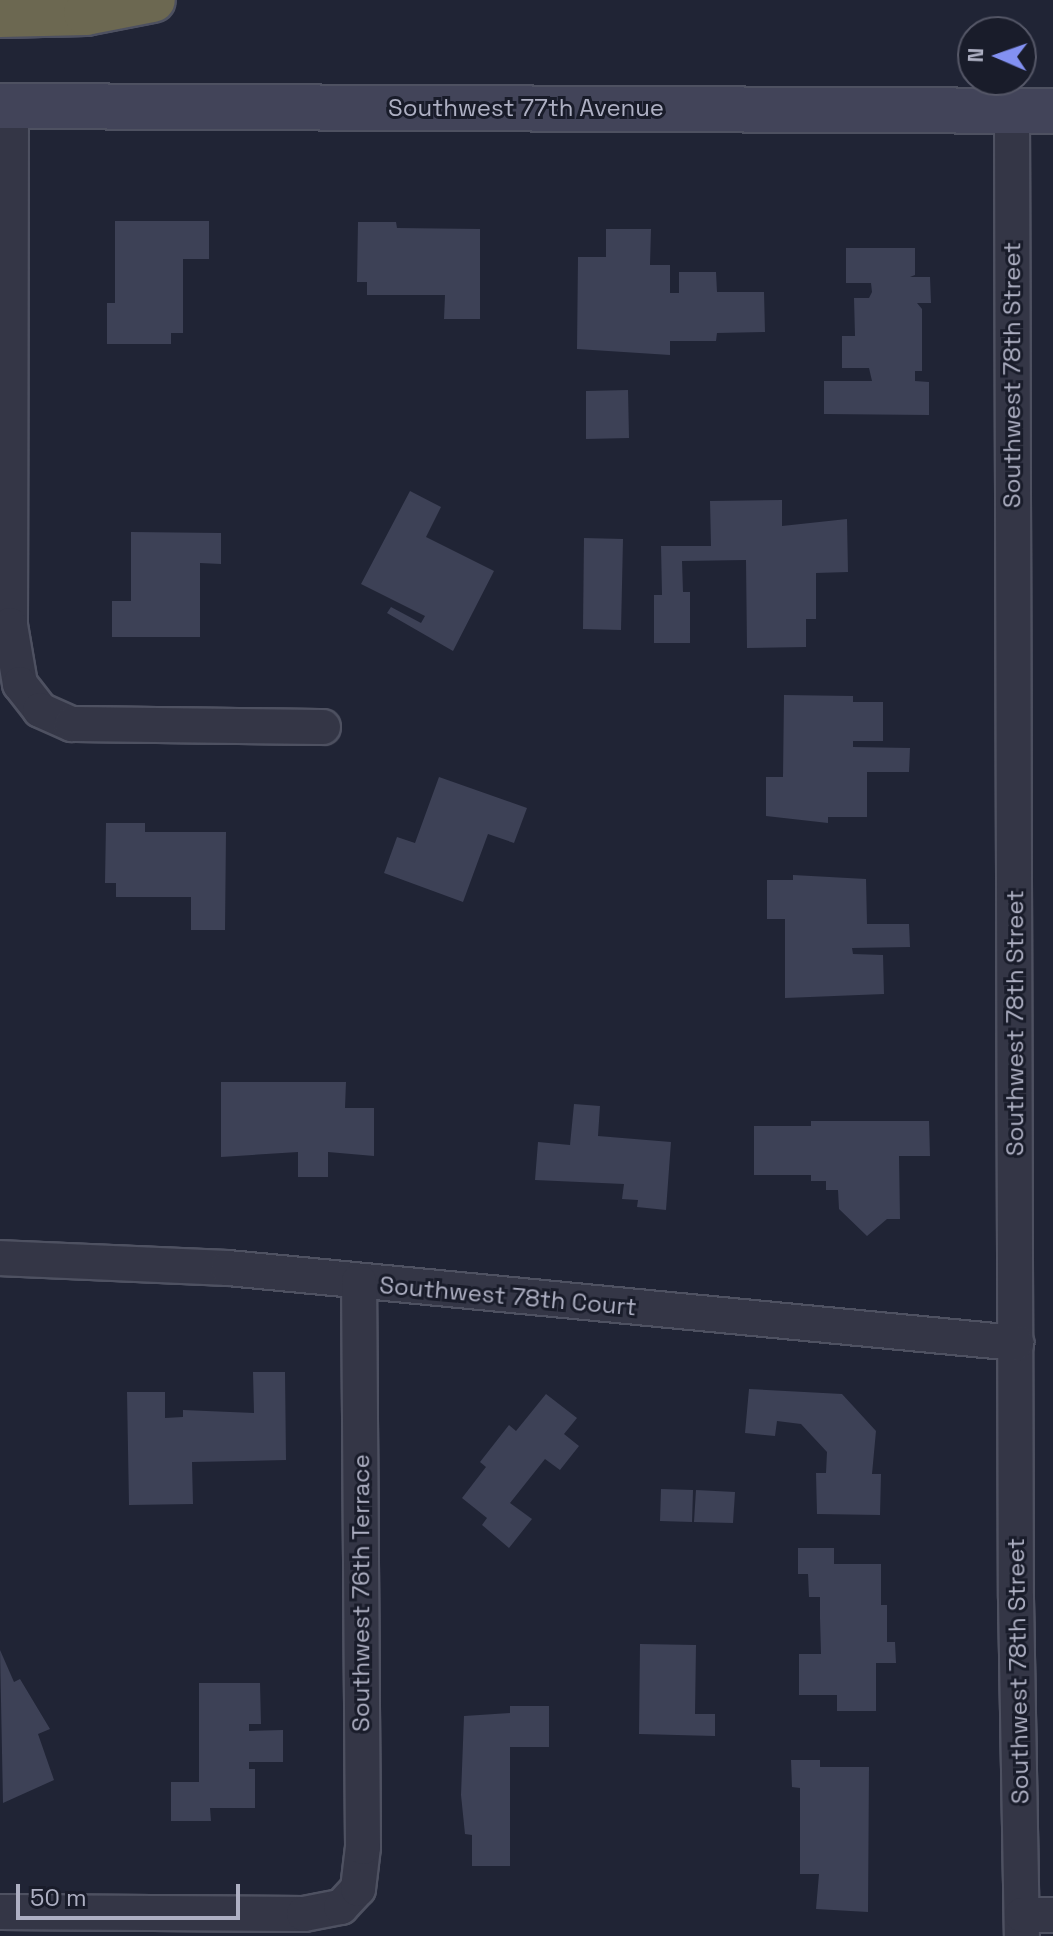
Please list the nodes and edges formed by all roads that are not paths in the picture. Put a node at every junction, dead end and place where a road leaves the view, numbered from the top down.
1 (153, 0) edge
2 (0, 15) edge
3 (5, 106) edge
4 (1032, 111) edge
5 (323, 727) dead end
6 (0, 1258) edge
7 (359, 1281) junction
8 (1016, 1343) junction
9 (0, 1912) edge
10 (1032, 1922) edge

1 - 2 highway
3 - 4 street, Southwest 77th Avenue
3 - 5 street
4 - 8 street, Southwest 78th Street
6 - 7 street, Southwest 78th Court
7 - 8 street, Southwest 78th Court
7 - 9 street, Southwest 76th Terrace
8 - 10 street, Southwest 78th Street

